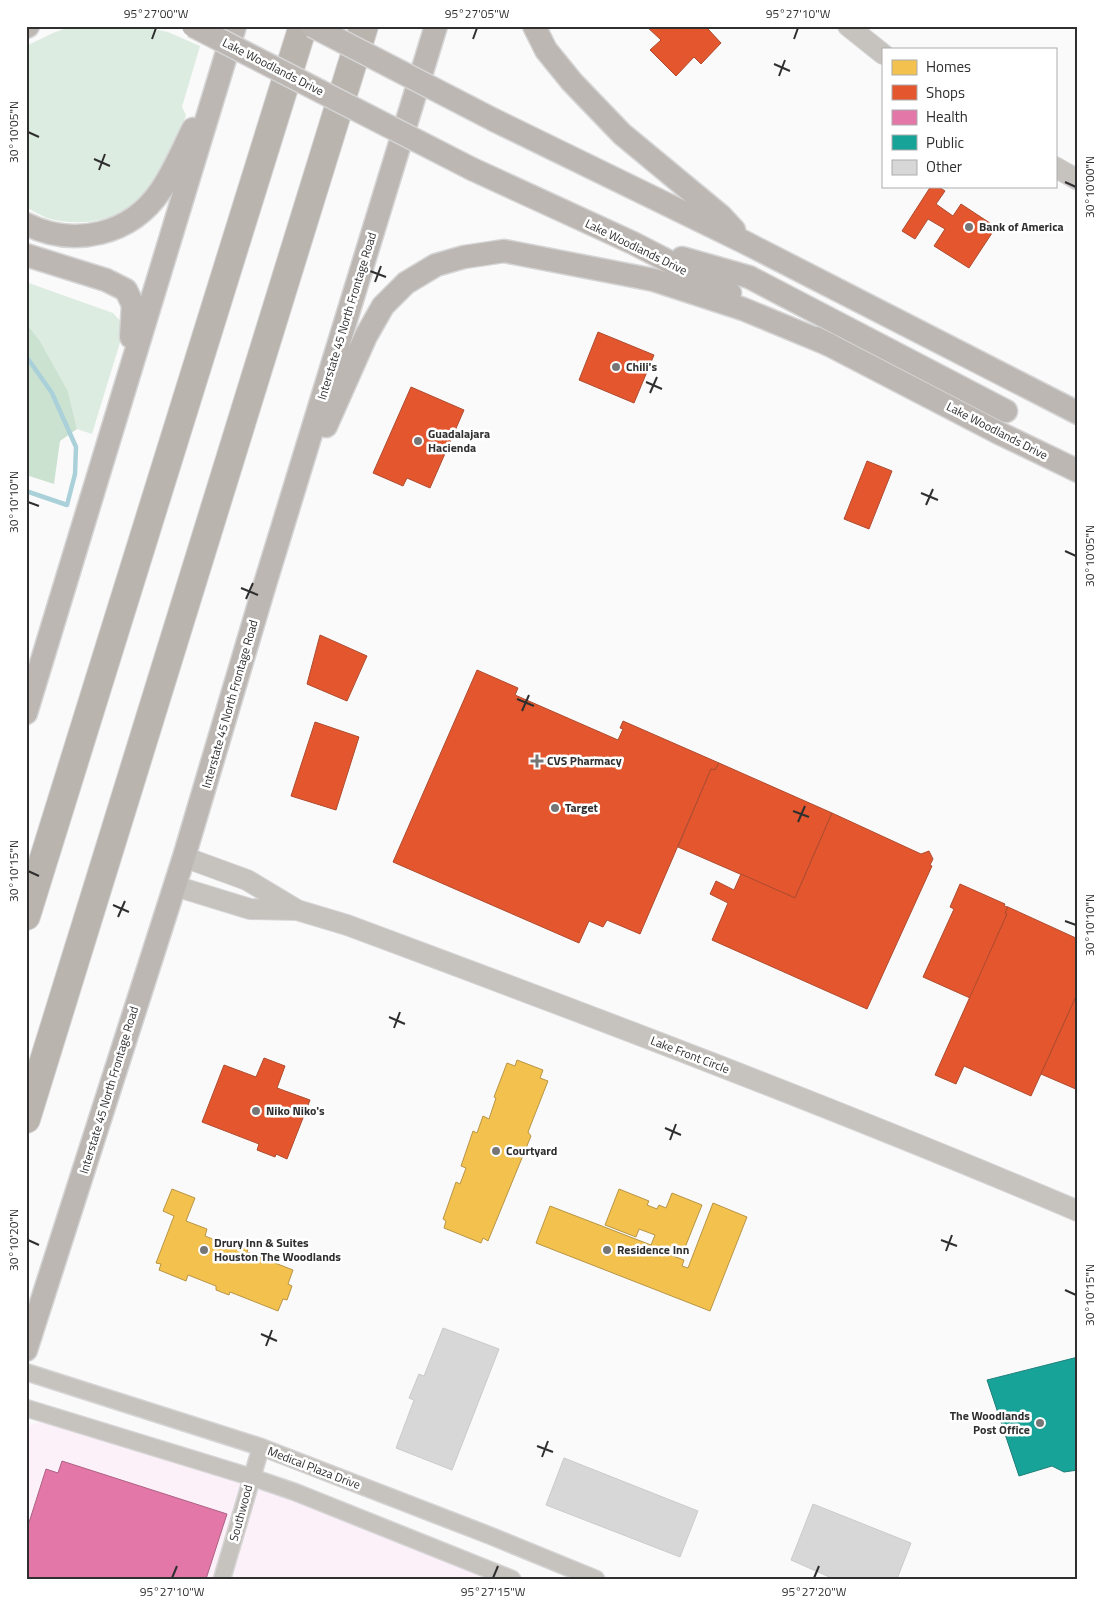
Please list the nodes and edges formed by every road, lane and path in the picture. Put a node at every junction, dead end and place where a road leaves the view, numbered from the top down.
1 (193, 26) edge
2 (235, 26) edge
3 (303, 26) edge
4 (312, 26) edge
5 (364, 26) edge
6 (436, 26) edge
7 (534, 26) edge
8 (848, 26) edge
9 (882, 53) edge
10 (220, 76) junction
11 (1056, 168) edge
12 (1078, 180) edge
13 (26, 224) edge
14 (744, 242) junction
15 (633, 243) junction
16 (26, 255) edge
17 (830, 345) junction
18 (986, 366) junction
19 (127, 380) junction
20 (1017, 383) junction
21 (974, 393) junction
22 (1006, 411) junction
23 (1078, 413) edge
24 (963, 415) junction
25 (997, 432) junction
26 (1078, 471) edge
27 (290, 506) junction
28 (26, 711) edge
29 (184, 857) junction
30 (175, 886) junction
31 (297, 910) junction
32 (26, 916) edge
33 (26, 1119) edge
34 (1078, 1211) edge
35 (26, 1350) edge
36 (26, 1372) edge
37 (26, 1408) edge
38 (261, 1447) junction
39 (251, 1476) junction
40 (222, 1579) edge
41 (512, 1579) edge
42 (596, 1579) edge

1 - 15 main road, Lake Woodlands Drive, bridge
2 - 10 main road
3 - 32 highway
4 - 14 main road, bridge
5 - 33 highway
6 - 27 main road, Interstate 45 North Frontage Road
7 - 14 main road
8 - 9 street
10 - 13 main road
10 - 19 main road
11 - 12 street
14 - 18 main road
15 - 17 main road, Lake Woodlands Drive
15 - 21 main road
16 - 19 main road
17 - 24 main road, Lake Woodlands Drive
17 - 27 main road
18 - 20 main road
18 - 21 main road
19 - 28 main road
20 - 22 main road
20 - 23 main road
21 - 22 main road
21 - 24 main road
22 - 25 main road
24 - 25 main road, Lake Woodlands Drive
25 - 26 main road, Lake Woodlands Drive
27 - 29 main road, Interstate 45 North Frontage Road
29 - 30 main road, Interstate 45 North Frontage Road
29 - 31 street, Lake Front Circle
30 - 31 street, Lake Front Circle
30 - 35 main road, Interstate 45 North Frontage Road
31 - 34 street, Lake Front Circle
36 - 38 street, Medical Plaza Drive
37 - 39 street
38 - 39 street, Southwood
38 - 42 street, Medical Plaza Drive
39 - 40 street, Southwood
39 - 41 street

